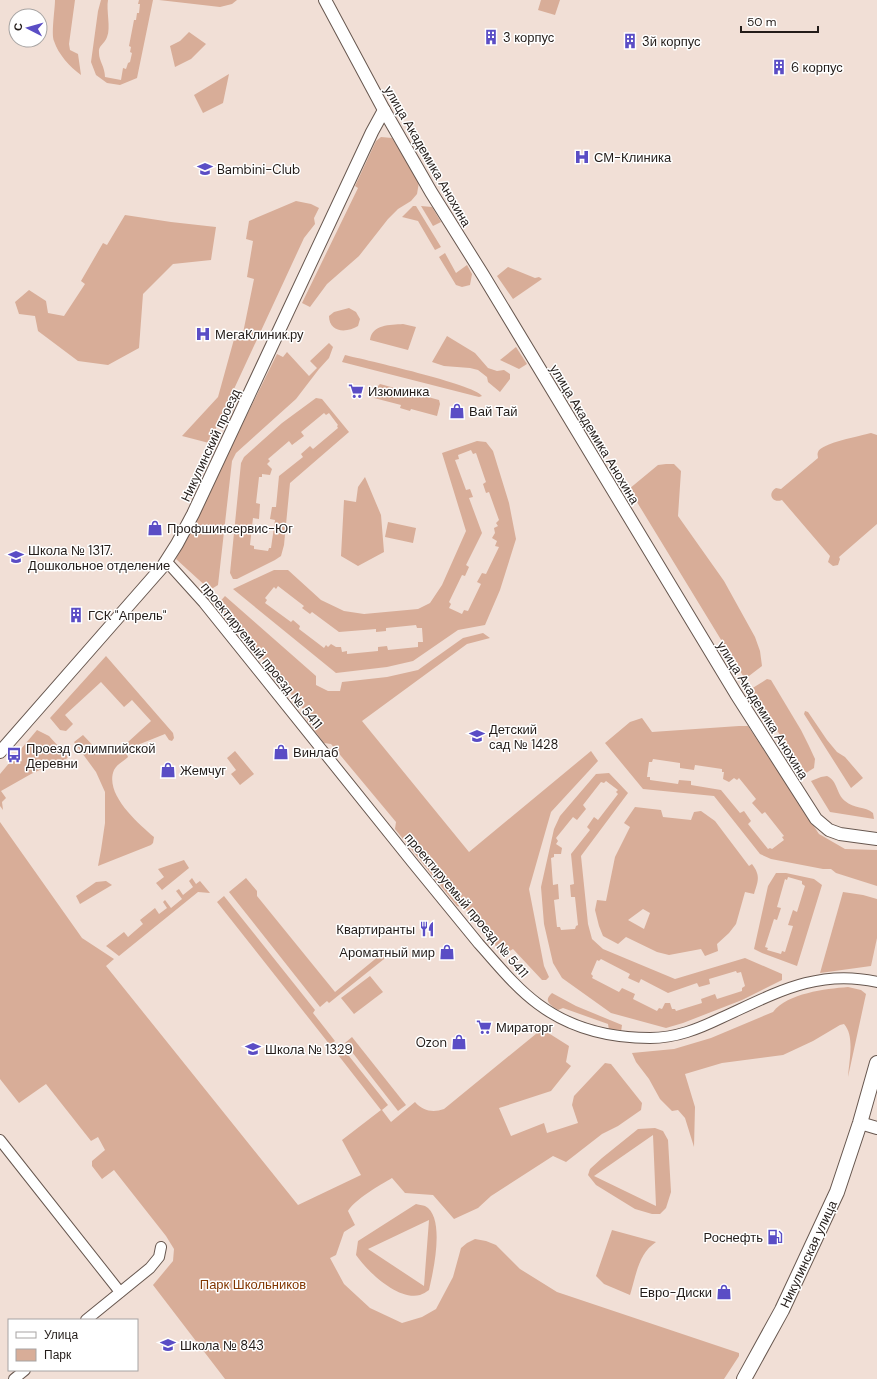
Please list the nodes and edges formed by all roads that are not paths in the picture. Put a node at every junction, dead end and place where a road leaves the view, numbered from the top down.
1 (325, 0) edge
2 (384, 110) junction
3 (167, 562) junction
4 (0, 752) edge
5 (877, 839) edge
6 (877, 982) edge
7 (877, 1063) edge
8 (860, 1123) junction
9 (877, 1128) edge
10 (0, 1140) edge
11 (160, 1247) dead end
12 (120, 1292) junction
13 (87, 1319) edge
14 (24, 1371) edge
15 (14, 1379) edge
16 (744, 1379) edge

1 - 2 street, улица Академика Анохина
2 - 3 street, Никулинский проезд
2 - 5 street, улица Академика Анохина
3 - 4 street, Никулинский проезд
3 - 6 street, проектируемый проезд № 5411
7 - 8 main road, Никулинская улица
8 - 9 street
8 - 16 main road, Никулинская улица
10 - 12 street
11 - 12 street
12 - 13 street
14 - 15 street

